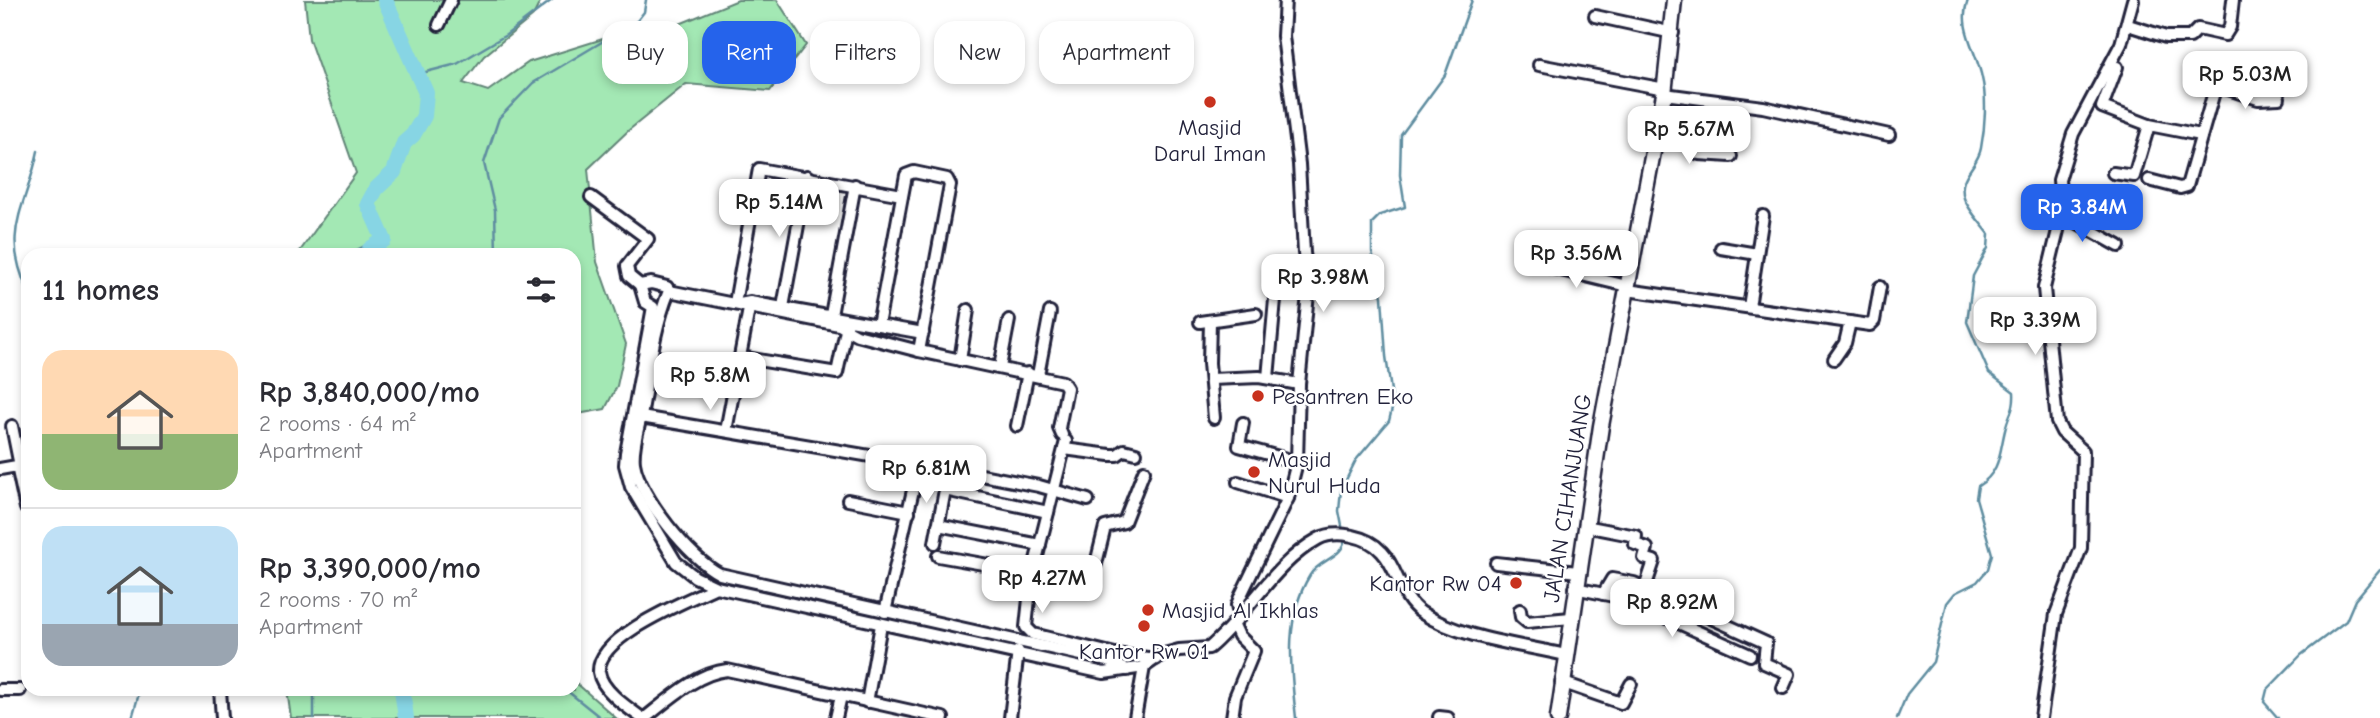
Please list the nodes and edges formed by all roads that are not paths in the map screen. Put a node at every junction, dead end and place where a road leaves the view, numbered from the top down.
1 (451, 0) edge
2 (1285, 0) edge
3 (1674, 0) edge
4 (2133, 0) edge
5 (2233, 0) edge
6 (1595, 16) dead end
7 (439, 25) dead end
8 (2128, 25) junction
9 (1673, 33) junction
10 (2121, 44) junction
11 (1539, 65) dead end
12 (1664, 91) junction
13 (2279, 98) dead end
14 (2149, 125) junction
15 (1657, 132) junction
16 (1889, 135) dead end
17 (2200, 135) junction
18 (1731, 156) dead end
19 (2113, 173) dead end
20 (807, 176) junction
21 (2149, 180) dead end
22 (855, 185) junction
23 (902, 195) junction
24 (592, 197) dead end
25 (2062, 214) junction
26 (1763, 216) dead end
27 (2119, 246) dead end
28 (1721, 248) dead end
29 (1757, 254) junction
30 (1532, 263) dead end
31 (1277, 277) dead end
32 (640, 285) junction
33 (1880, 287) dead end
34 (1627, 288) junction
35 (669, 291) junction
36 (741, 305) junction
37 (658, 307) junction
38 (783, 307) junction
39 (1749, 307) junction
40 (968, 310) dead end
41 (1050, 312) dead end
42 (1256, 314) dead end
43 (831, 315) junction
44 (1009, 320) dead end
45 (1850, 322) junction
46 (848, 323) junction
47 (878, 324) junction
48 (923, 333) junction
49 (919, 351) junction
50 (740, 357) junction
51 (1834, 359) dead end
52 (960, 360) junction
53 (1000, 367) junction
54 (1033, 374) junction
55 (1268, 378) junction
56 (1211, 379) junction
57 (1300, 384) junction
58 (637, 416) junction
59 (1214, 418) dead end
60 (1243, 423) dead end
61 (12, 426) dead end
62 (1017, 426) dead end
63 (726, 431) junction
64 (1064, 442) junction
65 (1136, 453) dead end
66 (21, 461) edge
67 (1297, 462) junction
68 (919, 464) junction
69 (21, 465) edge
70 (0, 469) edge
71 (1143, 471) dead end
72 (948, 474) dead end
73 (632, 475) junction
74 (1238, 482) dead end
75 (945, 490) junction
76 (1053, 491) junction
77 (1289, 498) junction
78 (848, 500) dead end
79 (1088, 500) dead end
80 (908, 512) junction
81 (1048, 512) junction
82 (938, 525) junction
83 (1585, 526) junction
84 (935, 543) dead end
85 (1040, 545) junction
86 (938, 556) dead end
87 (1496, 563) dead end
88 (1578, 572) junction
89 (1032, 576) junction
90 (716, 587) junction
91 (1575, 588) junction
92 (1645, 588) junction
93 (1603, 594) junction
94 (1520, 610) dead end
95 (885, 612) junction
96 (1571, 618) junction
97 (1237, 621) junction
98 (881, 625) junction
99 (1020, 641) junction
100 (1565, 654) junction
101 (1750, 654) dead end
102 (1017, 656) junction
103 (1156, 659) junction
104 (1144, 667) junction
105 (1127, 670) junction
106 (1561, 682) junction
107 (1631, 684) dead end
108 (1783, 688) dead end
109 (0, 690) edge
110 (20, 690) dead end
111 (220, 696) edge
112 (841, 696) junction
113 (867, 702) junction
114 (881, 706) junction
115 (222, 718) edge
116 (643, 718) edge
117 (836, 718) edge
118 (879, 718) edge
119 (943, 718) edge
120 (1010, 718) edge
121 (1135, 718) edge
122 (1231, 718) edge
123 (1558, 718) edge
124 (2041, 718) edge

1 - 7 street
2 - 57 street
3 - 9 main road, JALAN CIHANJUANG
4 - 8 street
5 - 8 street
6 - 9 street
8 - 10 street
9 - 12 main road, JALAN CIHANJUANG
10 - 14 street
10 - 25 street
11 - 12 street
12 - 15 main road, JALAN CIHANJUANG
12 - 16 street
13 - 17 street
14 - 17 street
14 - 19 street
15 - 18 street
15 - 34 main road, JALAN CIHANJUANG
17 - 21 street
20 - 22 street
20 - 36 street
20 - 38 street
22 - 23 street
22 - 43 street
23 - 47 street
23 - 48 street
24 - 32 street
25 - 27 street
25 - 124 street
26 - 29 street
28 - 29 street
29 - 39 street
30 - 34 street
31 - 55 street
32 - 35 street
32 - 37 street
33 - 45 street
34 - 39 street
34 - 83 main road, JALAN CIHANJUANG
35 - 36 street
35 - 37 street
36 - 38 street
36 - 46 street
36 - 50 street
37 - 58 street
38 - 43 street
39 - 45 street
40 - 52 street
41 - 54 street
42 - 56 street
43 - 46 street
44 - 53 street
45 - 51 street
46 - 47 street
46 - 49 street
46 - 50 street
47 - 48 street
48 - 49 street
49 - 52 street
50 - 63 street
52 - 53 street
53 - 54 street
54 - 62 street
54 - 64 street
55 - 56 street
55 - 57 street
56 - 59 street
57 - 67 street
58 - 63 street
58 - 73 street
60 - 67 street
61 - 66 street
63 - 68 street
64 - 65 street
64 - 76 street
67 - 77 street
68 - 76 street
68 - 80 street
69 - 70 street
71 - 89 street
72 - 75 street
73 - 90 street
73 - 95 street
74 - 77 street
75 - 81 street
75 - 82 street
76 - 79 street
76 - 81 street
77 - 97 street
78 - 80 street
80 - 95 street
81 - 85 street
82 - 84 street
82 - 85 street
83 - 88 main road, JALAN CIHANJUANG
83 - 92 street
85 - 89 street
86 - 89 street
87 - 88 street
88 - 91 main road, JALAN CIHANJUANG
89 - 103 street
90 - 98 street
90 - 116 street
91 - 93 street
91 - 96 main road, JALAN CIHANJUANG
92 - 93 street
92 - 108 street
93 - 101 street
94 - 96 street
95 - 98 street
95 - 99 street
96 - 100 main road, JALAN CIHANJUANG
97 - 100 street
97 - 103 street
97 - 122 street
98 - 102 street
98 - 113 street
99 - 102 street
99 - 105 street
100 - 106 main road, JALAN CIHANJUANG
102 - 105 street
102 - 120 street
103 - 104 street
104 - 105 street
104 - 121 street
106 - 107 street
106 - 123 main road, JALAN CIHANJUANG
109 - 110 street
111 - 115 street
112 - 113 street
112 - 116 street
112 - 117 street
113 - 114 street
114 - 118 street
114 - 119 street

